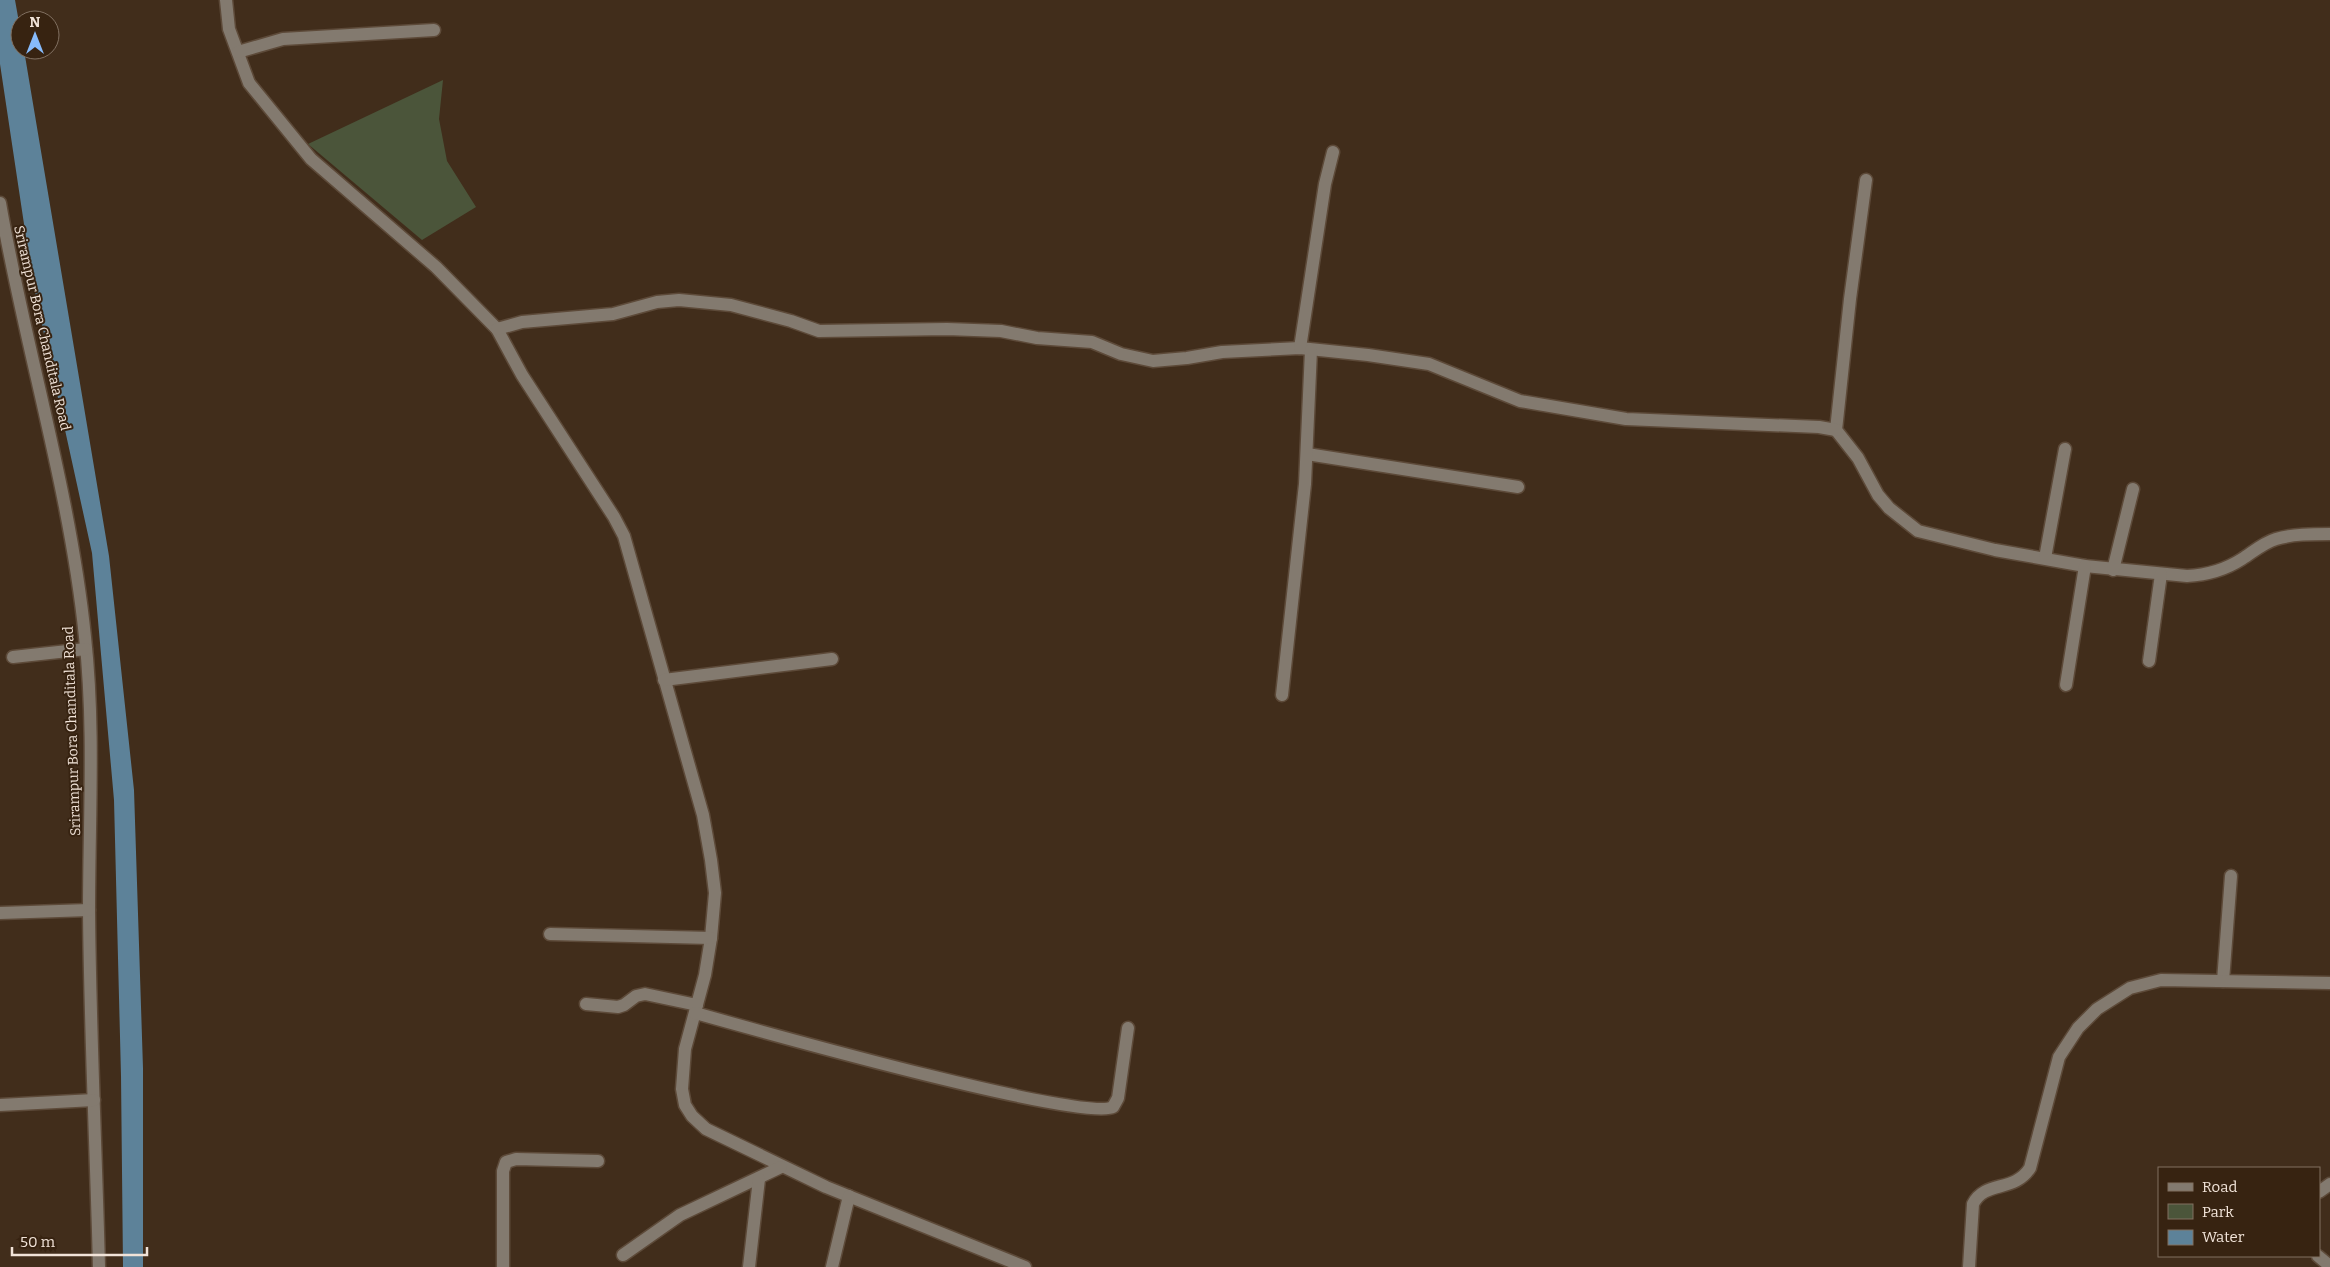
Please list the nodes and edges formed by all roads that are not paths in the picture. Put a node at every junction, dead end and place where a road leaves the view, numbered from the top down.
1 (226, 0) edge
2 (434, 30) dead end
3 (238, 52) junction
4 (1333, 152) dead end
5 (1866, 180) dead end
6 (0, 203) edge
7 (497, 329) junction
8 (1305, 349) junction
9 (1836, 430) junction
10 (2065, 450) dead end
11 (1307, 454) junction
12 (1518, 487) dead end
13 (2133, 489) dead end
14 (2330, 534) edge
15 (2045, 558) junction
16 (2085, 566) junction
17 (2113, 570) junction
18 (2161, 574) junction
19 (86, 649) junction
20 (13, 656) dead end
21 (832, 659) dead end
22 (2149, 661) dead end
23 (664, 680) junction
24 (2066, 685) dead end
25 (1282, 695) dead end
26 (2231, 876) dead end
27 (89, 910) junction
28 (0, 913) edge
29 (550, 934) dead end
30 (711, 938) junction
31 (2223, 981) junction
32 (2330, 983) edge
33 (586, 1004) dead end
34 (696, 1009) junction
35 (1128, 1028) dead end
36 (94, 1100) junction
37 (0, 1105) edge
38 (598, 1161) dead end
39 (781, 1167) junction
40 (759, 1179) junction
41 (849, 1196) junction
42 (623, 1255) dead end
43 (2319, 1257) edge
44 (2330, 1266) edge
45 (99, 1267) edge
46 (502, 1267) edge
47 (749, 1267) edge
48 (832, 1267) edge
49 (1025, 1267) edge
50 (1969, 1267) edge

1 - 3 street
2 - 3 street
3 - 7 street
4 - 8 street
5 - 9 street
6 - 19 street, Srirampur Bora Chanditala Road
7 - 8 street
7 - 23 street
8 - 9 street
8 - 11 street
9 - 15 street
10 - 15 street
11 - 12 street
11 - 25 street
13 - 17 street
14 - 18 street
15 - 16 street
16 - 17 street
16 - 24 street
17 - 18 street
18 - 22 street
19 - 20 street
19 - 27 street, Srirampur Bora Chanditala Road
21 - 23 street
23 - 30 street
26 - 31 street
27 - 28 street
27 - 36 street, Srirampur Bora Chanditala Road
29 - 30 street
30 - 34 street
31 - 32 street
31 - 50 street
33 - 34 street
34 - 35 street
34 - 39 street
36 - 37 street
36 - 45 street, Srirampur Bora Chanditala Road
38 - 46 street
39 - 40 street
39 - 41 street
40 - 42 street
40 - 47 street
41 - 48 street
41 - 49 street
43 - 44 street

